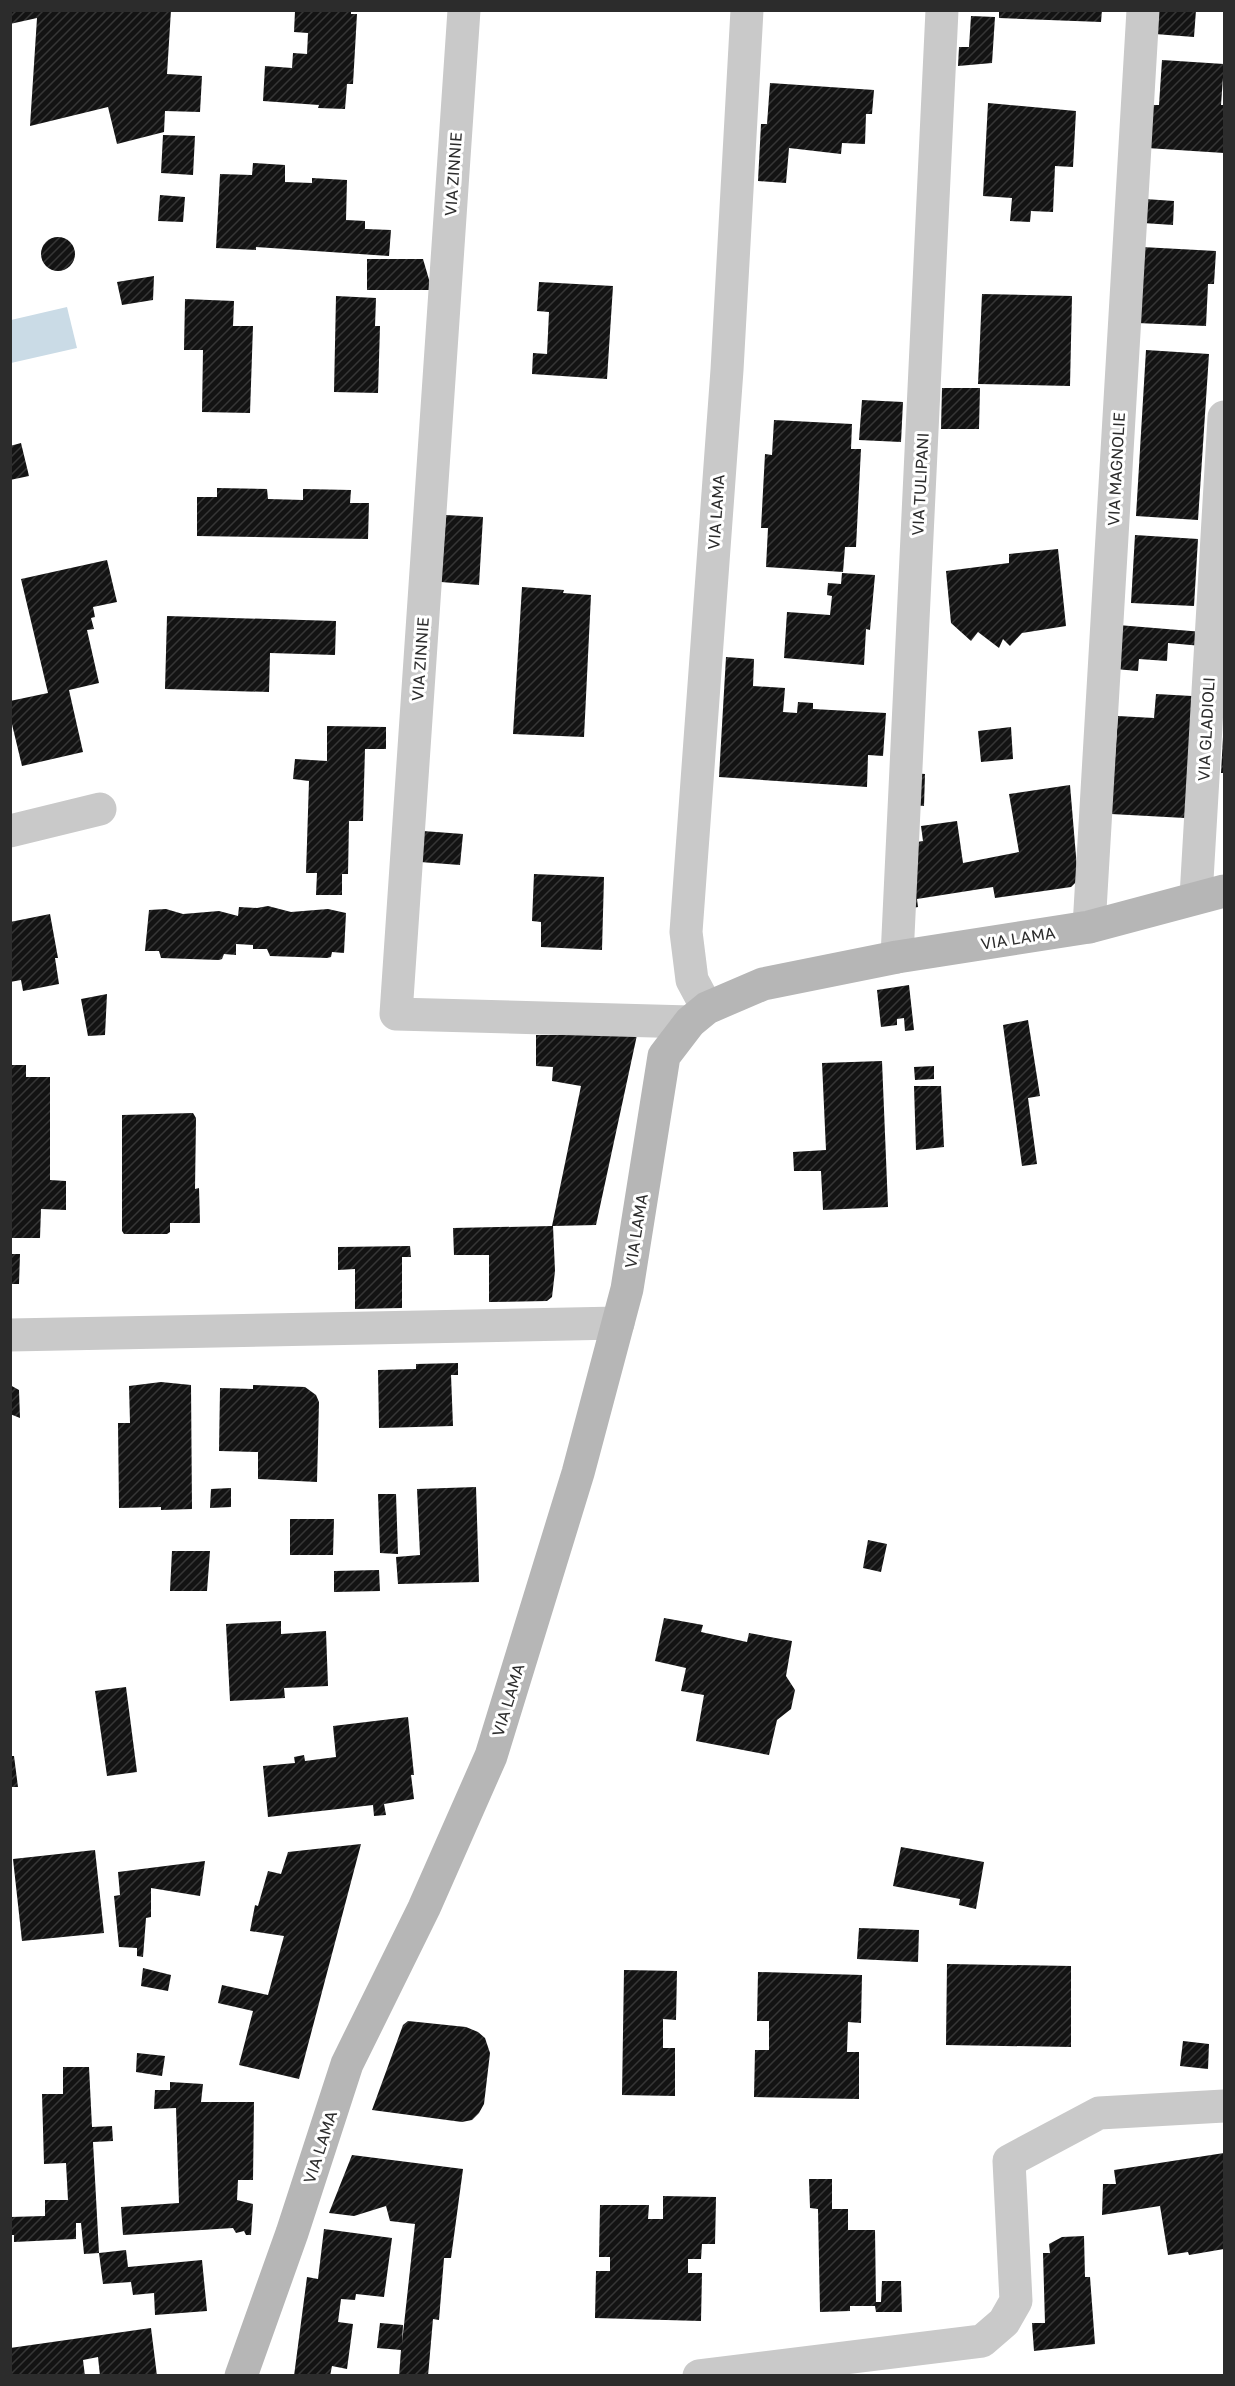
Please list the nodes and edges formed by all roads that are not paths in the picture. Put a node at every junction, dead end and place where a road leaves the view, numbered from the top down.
1 (464, 10) edge
2 (747, 10) edge
3 (942, 10) edge
4 (1143, 10) edge
5 (1224, 417) edge
6 (100, 809) dead end
7 (10, 831) edge
8 (1210, 894) edge
9 (1089, 927) junction
10 (897, 957) junction
11 (699, 1015) junction
12 (618, 1323) junction
13 (10, 1335) edge
14 (1224, 2106) edge
15 (770, 2371) edge
16 (241, 2376) edge
17 (699, 2376) edge

1 - 11 street, VIA ZINNIE
2 - 11 street, VIA LAMA
3 - 10 street, VIA TULIPANI
4 - 9 street, VIA MAGNOLIE
5 - 8 street, VIA GLADIOLI
6 - 7 street
8 - 9 street, VIA LAMA
9 - 10 street, VIA LAMA
10 - 11 street, VIA LAMA
11 - 12 street, VIA LAMA
12 - 13 street
12 - 16 street, VIA LAMA
14 - 15 street
15 - 17 street

